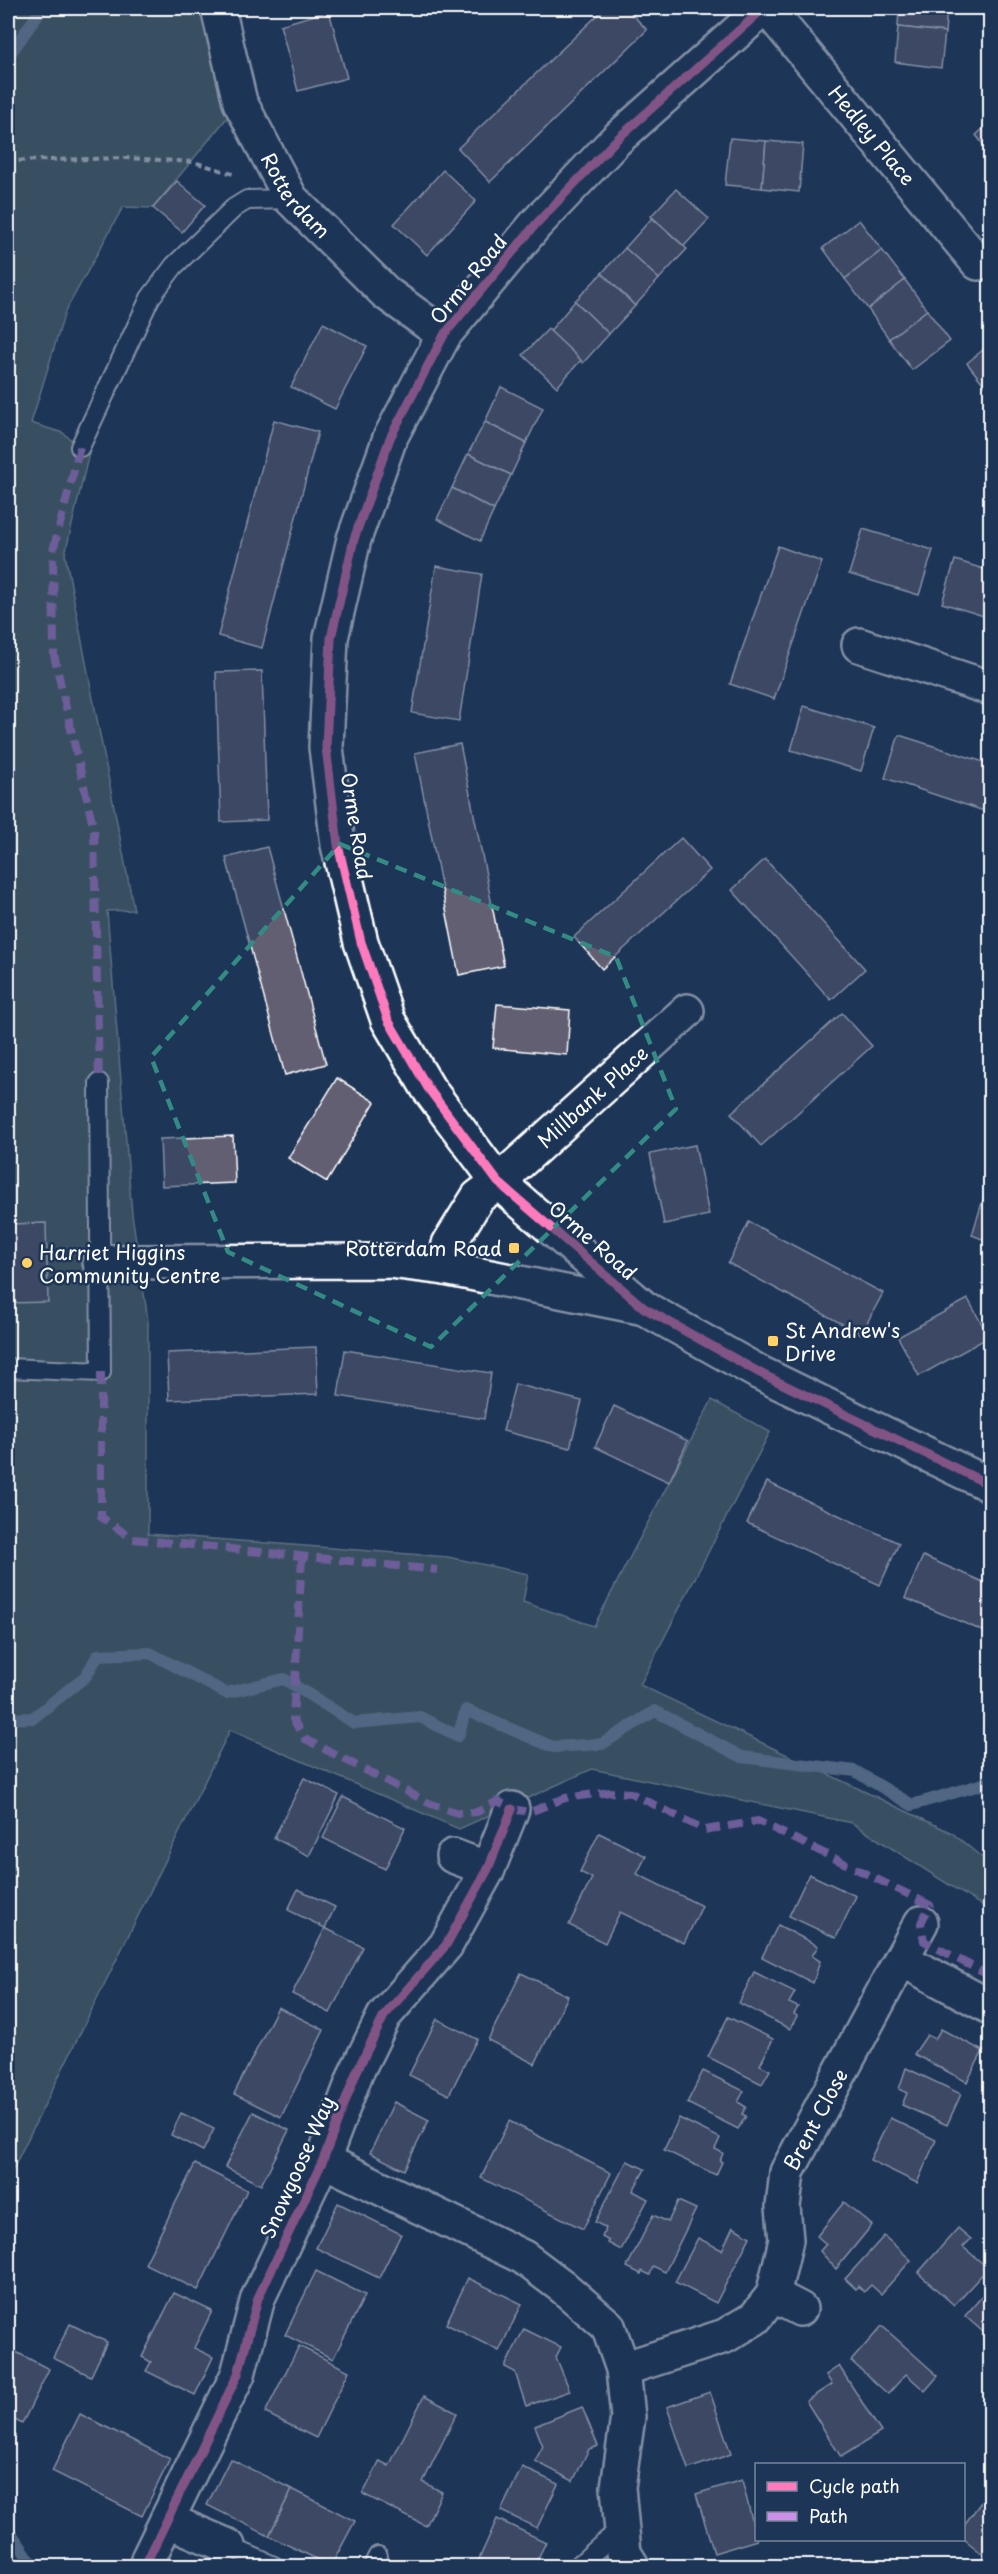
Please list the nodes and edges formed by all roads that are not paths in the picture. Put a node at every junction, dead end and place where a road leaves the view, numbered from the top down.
1 (218, 8) edge
2 (765, 8) edge
3 (291, 199) junction
4 (978, 263) dead end
5 (444, 335) junction
6 (80, 447) dead end
7 (859, 645) dead end
8 (990, 688) edge
9 (687, 1011) dead end
10 (99, 1083) dead end
11 (498, 1182) junction
12 (100, 1262) junction
13 (445, 1268) junction
14 (644, 1308) junction
15 (8, 1368) edge
16 (990, 1485) edge
17 (512, 1809) dead end
18 (453, 1856) dead end
19 (488, 1869) junction
20 (921, 1923) dead end
21 (901, 1959) junction
22 (990, 2007) edge
23 (323, 2160) junction
24 (623, 2369) junction
25 (167, 2520) junction
26 (622, 2527) junction
27 (228, 2546) joint
28 (148, 2559) dead end
29 (274, 2566) edge
30 (578, 2566) edge
31 (632, 2566) edge

1 - 3 street, Rotterdam
2 - 4 street, Hedley Place
2 - 5 street, Orme Road
3 - 5 street, Rotterdam
3 - 6 lane
5 - 11 street, Orme Road
7 - 8 street
9 - 11 street, Millbank Place
10 - 12 lane
11 - 13 street
11 - 14 street, Orme Road
12 - 13 street
12 - 15 lane
13 - 14 street
14 - 16 street, Orme Road
17 - 19 street, Snowgoose Way
18 - 19 street
19 - 23 street, Snowgoose Way
20 - 21 street, Brent Close
21 - 22 street
21 - 24 street, Brent Close
23 - 24 street, Snowgoose Way
23 - 25 street, Snowgoose Way
24 - 26 street, Snowgoose Way
25 - 27 street
25 - 28 street, Snowgoose Way
26 - 30 lane
26 - 31 street, Snowgoose Way
27 - 29 lane

